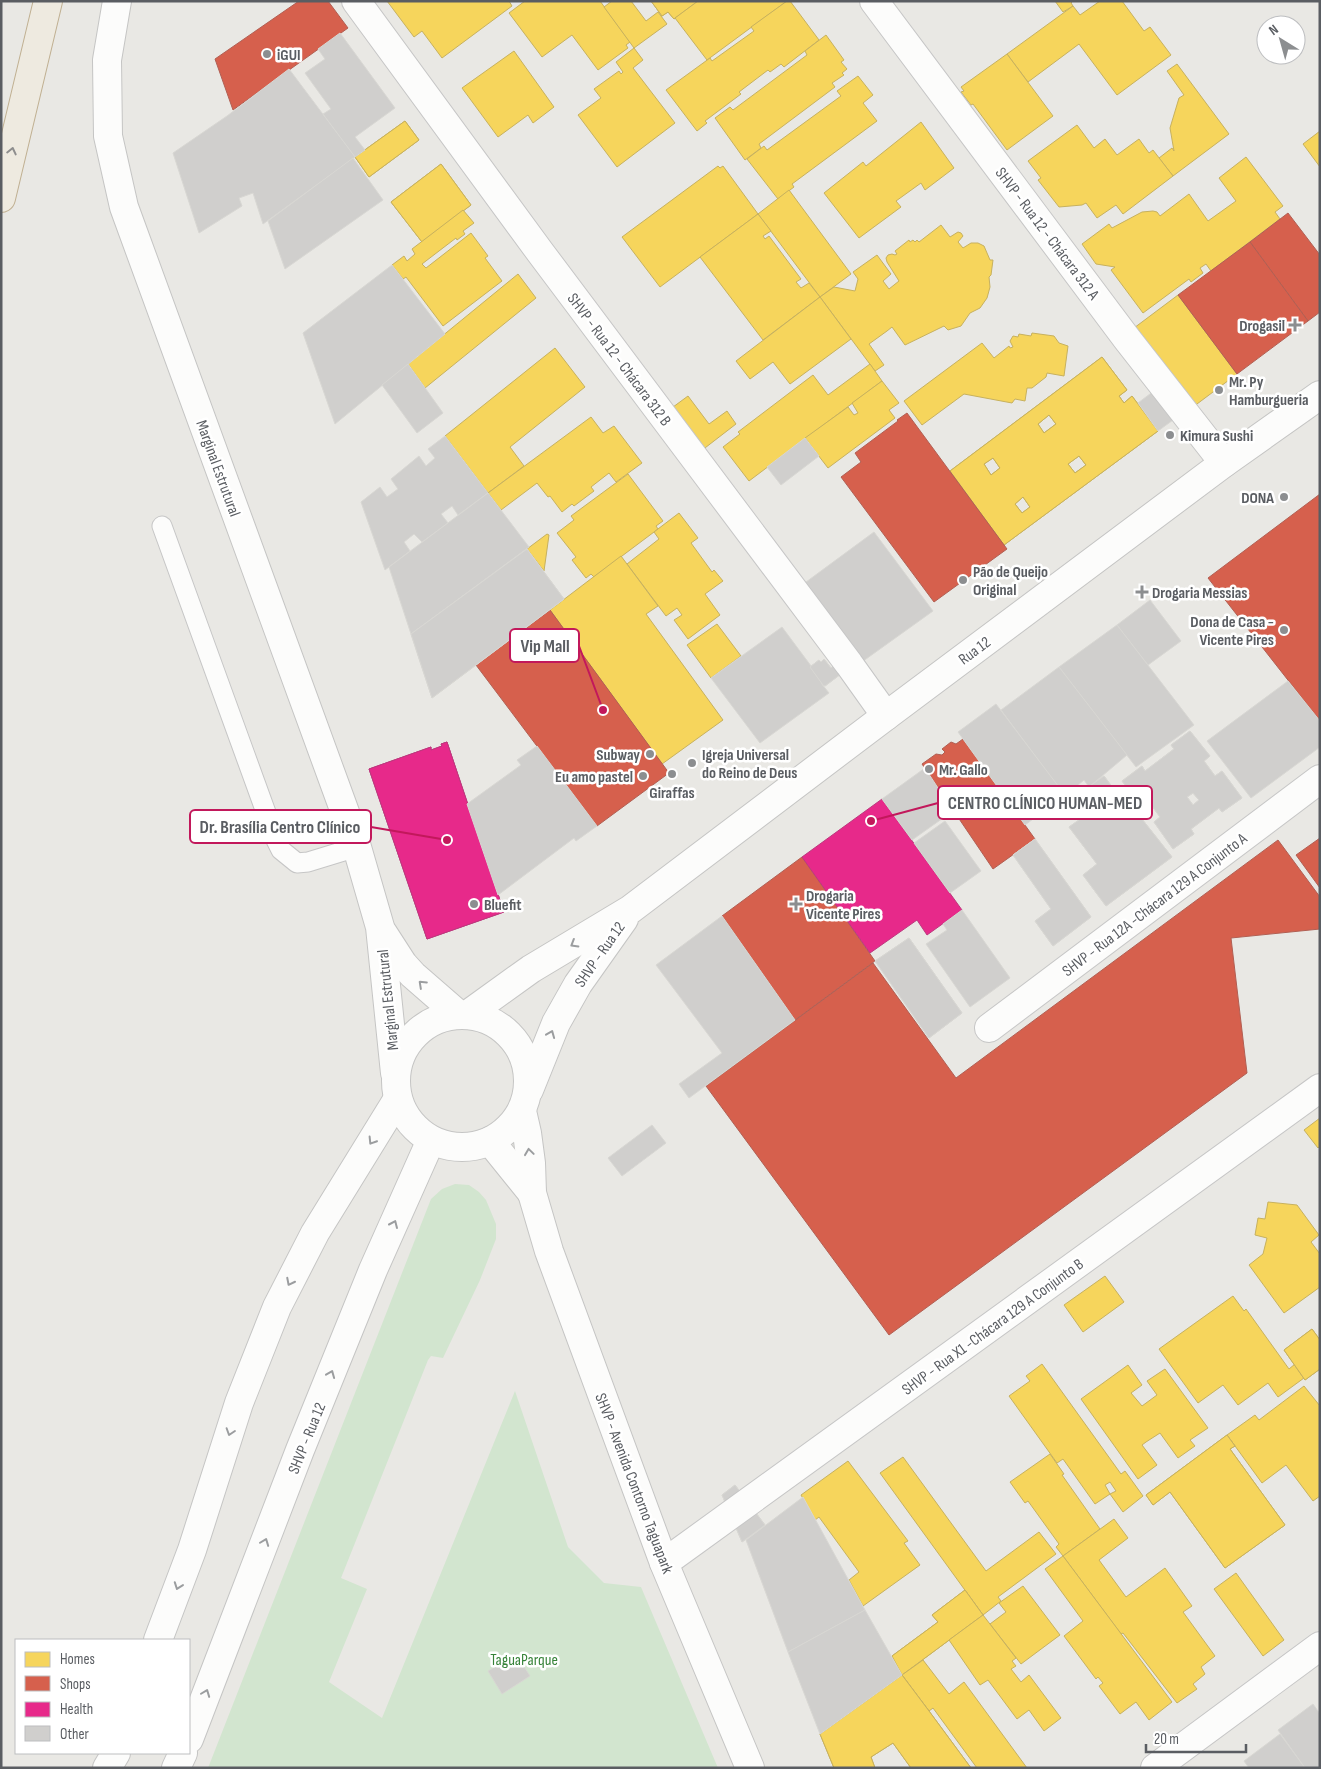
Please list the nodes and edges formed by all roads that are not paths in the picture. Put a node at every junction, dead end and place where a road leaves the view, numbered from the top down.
1 (48, 1) edge
2 (117, 1) edge
3 (356, 1) edge
4 (874, 1) edge
5 (1, 198) edge
6 (1320, 394) edge
7 (1224, 463) junction
8 (162, 526) dead end
9 (886, 716) junction
10 (1320, 779) edge
11 (357, 846) junction
12 (631, 909) junction
13 (380, 927) junction
14 (463, 1015) junction
15 (989, 1028) dead end
16 (395, 1073) junction
17 (1320, 1088) edge
18 (397, 1100) junction
19 (524, 1103) junction
20 (431, 1140) junction
21 (490, 1141) junction
22 (532, 1193) junction
23 (664, 1562) junction
24 (158, 1639) edge
25 (1320, 1646) edge
26 (190, 1736) edge
27 (115, 1754) edge
28 (183, 1754) edge
29 (107, 1768) edge
30 (176, 1768) edge
31 (750, 1768) edge
32 (1154, 1768) edge

5 -> 1 highway
2 - 11 street, Marginal Estrutural
3 - 9 street, SHVP - Rua 12 - Chácara 312 B
4 - 7 street, SHVP - Rua 12 - Chácara 312 A
6 - 7 street, Rua 12
7 - 9 street, Rua 12
8 - 11 lane
9 - 12 street, Rua 12
10 - 15 street, SHVP - Rua 12A -Chácara 129 A Conjunto A
11 - 13 street, Marginal Estrutural
12 -> 14 street, SHVP - Rua 12
19 -> 12 street, SHVP - Rua 12
14 -> 13 street, Marginal Estrutural
13 - 16 street, Marginal Estrutural
14 - 16 street
14 - 19 street
16 - 18 street
17 - 23 street, SHVP - Rua X1 -Chácara 129 A Conjunto B
18 - 20 street
18 -> 24 street
19 - 21 street
22 -> 19 street, SHVP - Avenida Contorno Taguapark
20 - 21 street
26 -> 20 street, SHVP - Rua 12
21 - 22 street, SHVP - Avenida Contorno Taguapark
22 - 23 street, SHVP - Avenida Contorno Taguapark
23 - 31 street, SHVP - Avenida Contorno Taguapark
25 - 32 street
27 - 29 street
28 - 30 street

